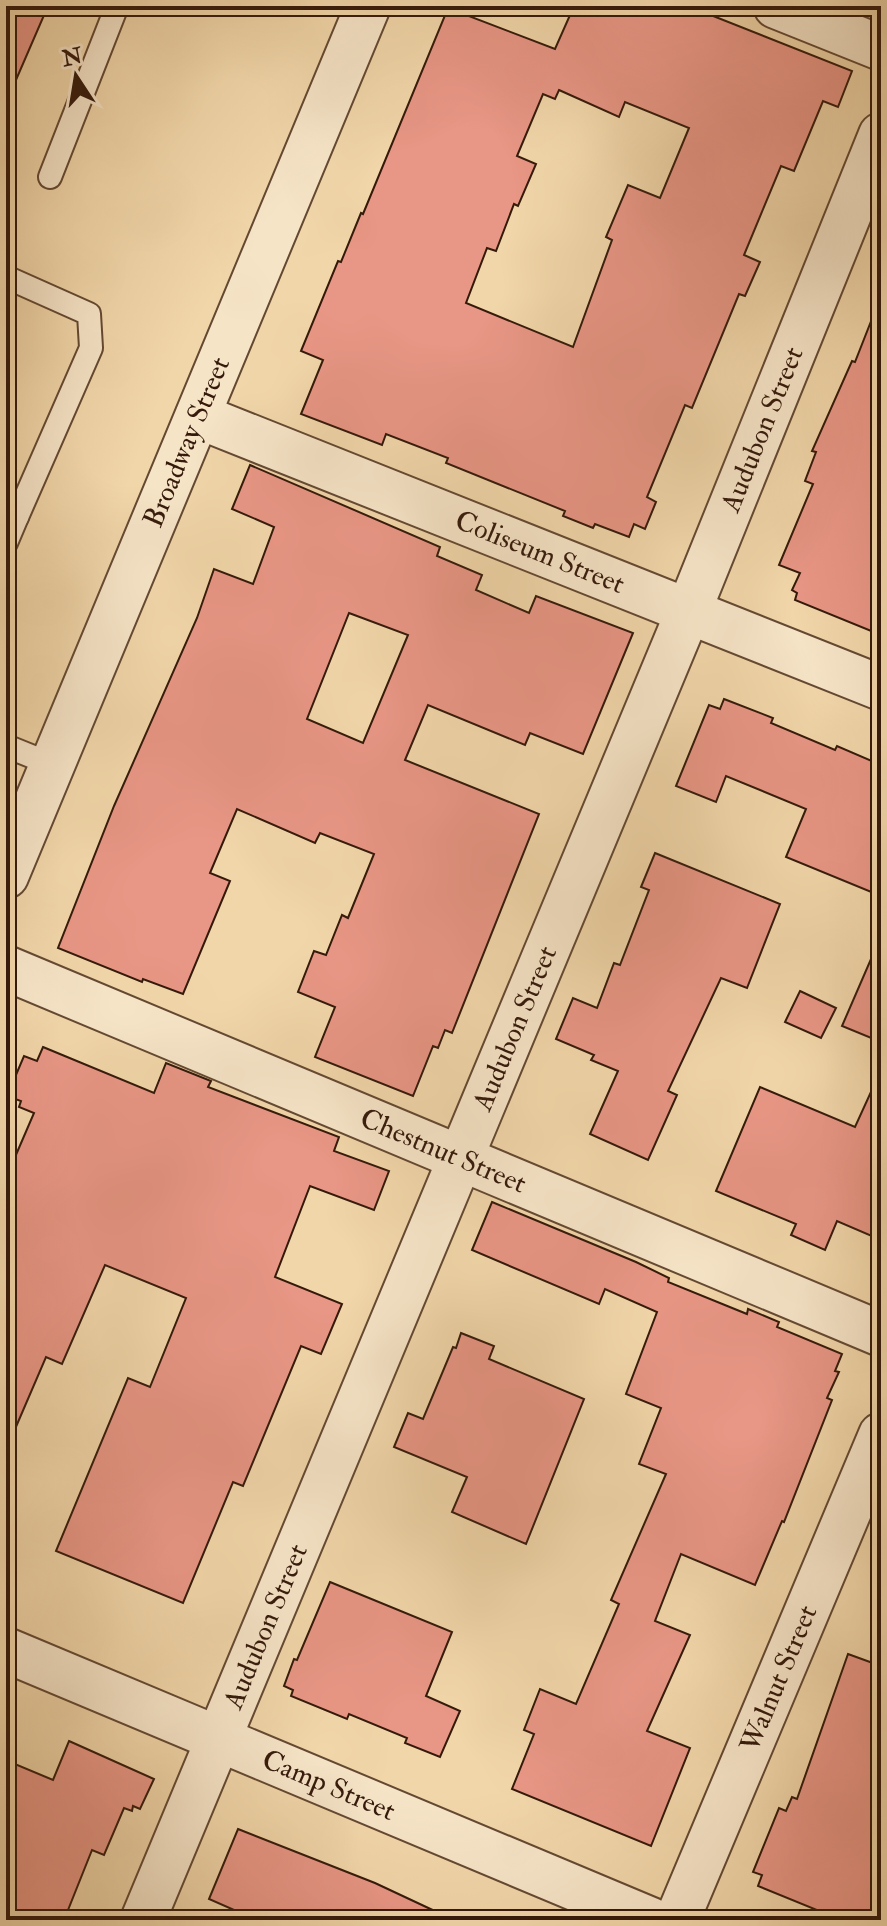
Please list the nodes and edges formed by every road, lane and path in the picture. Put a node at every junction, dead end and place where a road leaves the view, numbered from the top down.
1 (117, 6) edge
2 (368, 6) edge
3 (776, 6) edge
4 (881, 48) edge
5 (881, 135) edge
6 (50, 177) dead end
7 (6, 277) edge
8 (198, 416) junction
9 (12, 515) edge
10 (6, 543) edge
11 (689, 610) junction
12 (881, 688) edge
13 (6, 746) edge
14 (53, 765) junction
15 (6, 876) edge
16 (6, 968) edge
17 (461, 1159) junction
18 (881, 1334) edge
19 (881, 1435) edge
20 (6, 1650) edge
21 (217, 1737) junction
22 (143, 1920) edge
23 (651, 1920) edge
24 (677, 1920) edge

1 - 6 lane
2 - 8 street, Broadway Street
3 - 4 street
5 - 11 street, Audubon Street
7 - 9 lane
8 - 11 street, Coliseum Street
8 - 14 street, Broadway Street
9 - 10 lane
11 - 12 street, Coliseum Street
11 - 17 street, Audubon Street
13 - 14 lane
14 - 15 street, Broadway Street
16 - 17 street, Chestnut Street
17 - 18 street, Chestnut Street
17 - 21 street, Audubon Street
19 - 24 street, Walnut Street
20 - 21 street, Camp Street
21 - 22 street, Audubon Street
21 - 23 street, Camp Street

